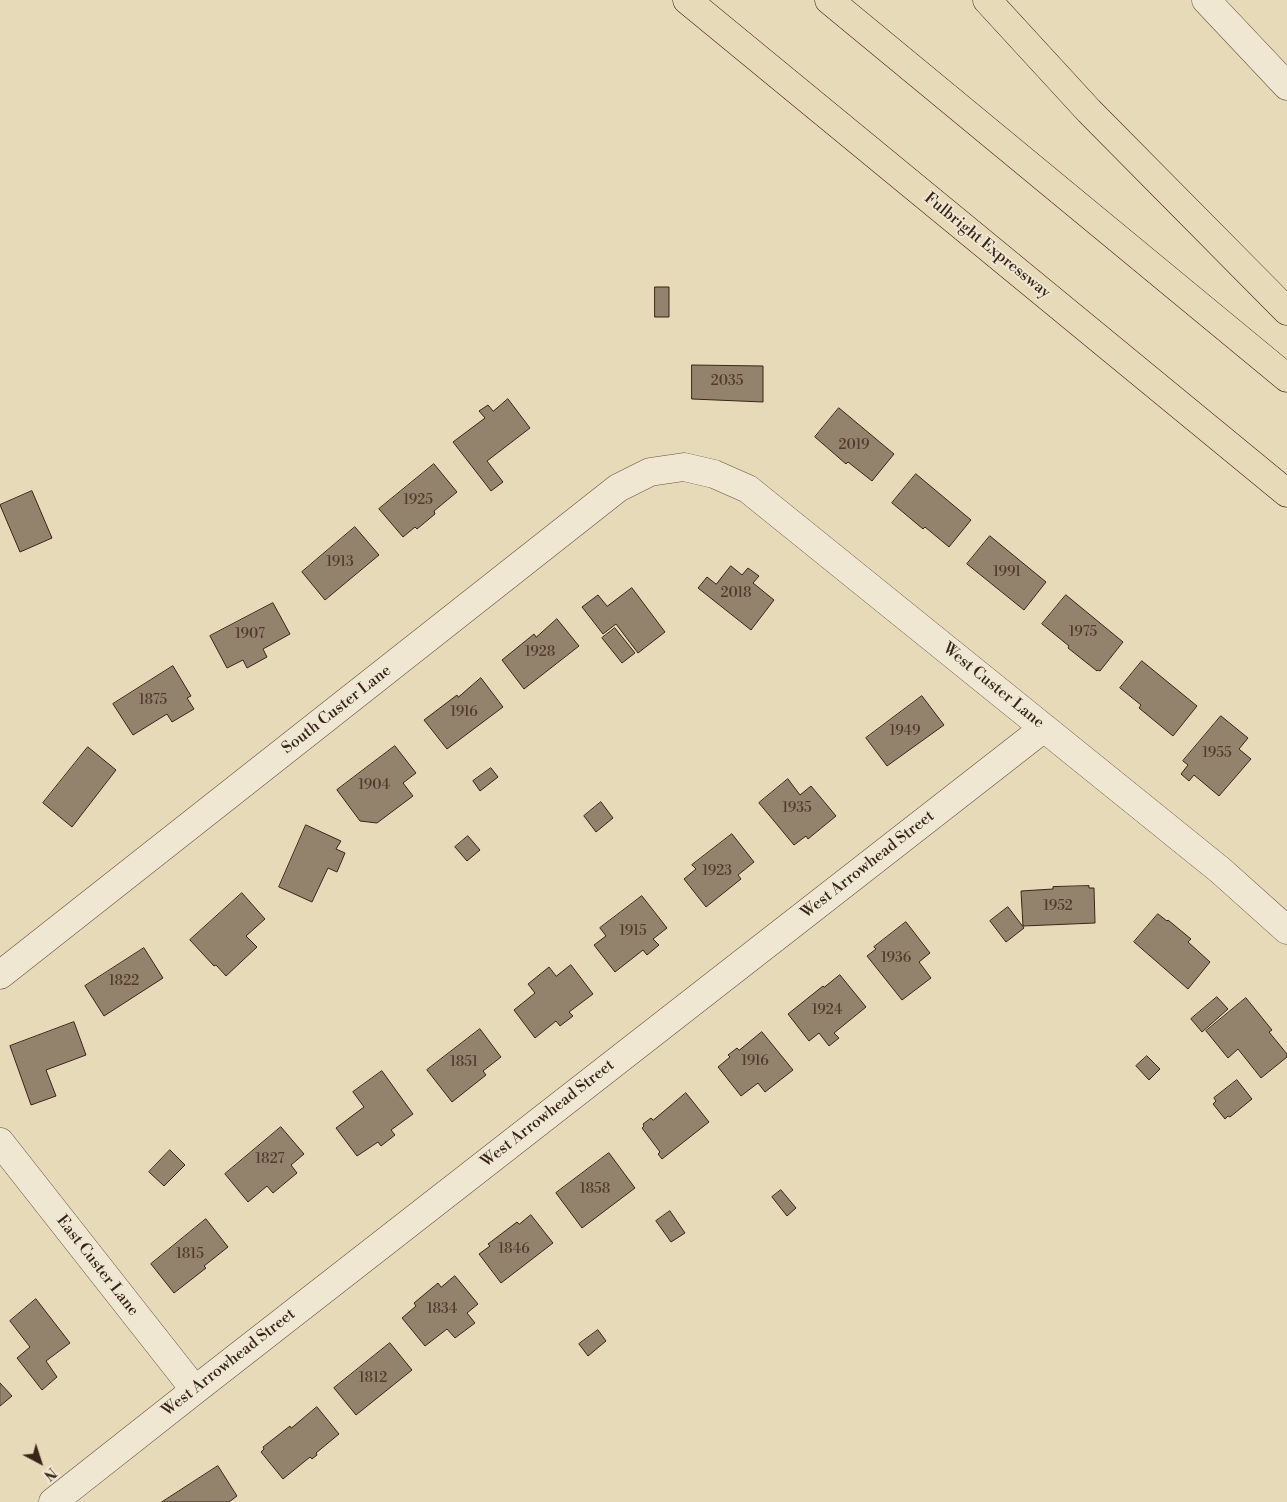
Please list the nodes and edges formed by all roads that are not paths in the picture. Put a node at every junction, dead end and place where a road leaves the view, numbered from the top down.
1 (687, 0) edge
2 (828, 0) edge
3 (987, 0) edge
4 (1206, 0) edge
5 (1287, 86) edge
6 (1287, 311) edge
7 (1287, 378) edge
8 (684, 467) joint
9 (1287, 493) edge
10 (1044, 728) junction
11 (1287, 930) edge
12 (0, 975) edge
13 (0, 1142) edge
14 (195, 1390) junction
15 (54, 1502) edge

1 - 9 highway, Fulbright Expressway
2 - 7 highway
3 - 6 highway
4 - 5 street
8 - 10 street, West Custer Lane
8 - 12 street, South Custer Lane
10 - 11 street, West Custer Lane
10 - 14 street, West Arrowhead Street
13 - 14 street, East Custer Lane
14 - 15 street, West Arrowhead Street

